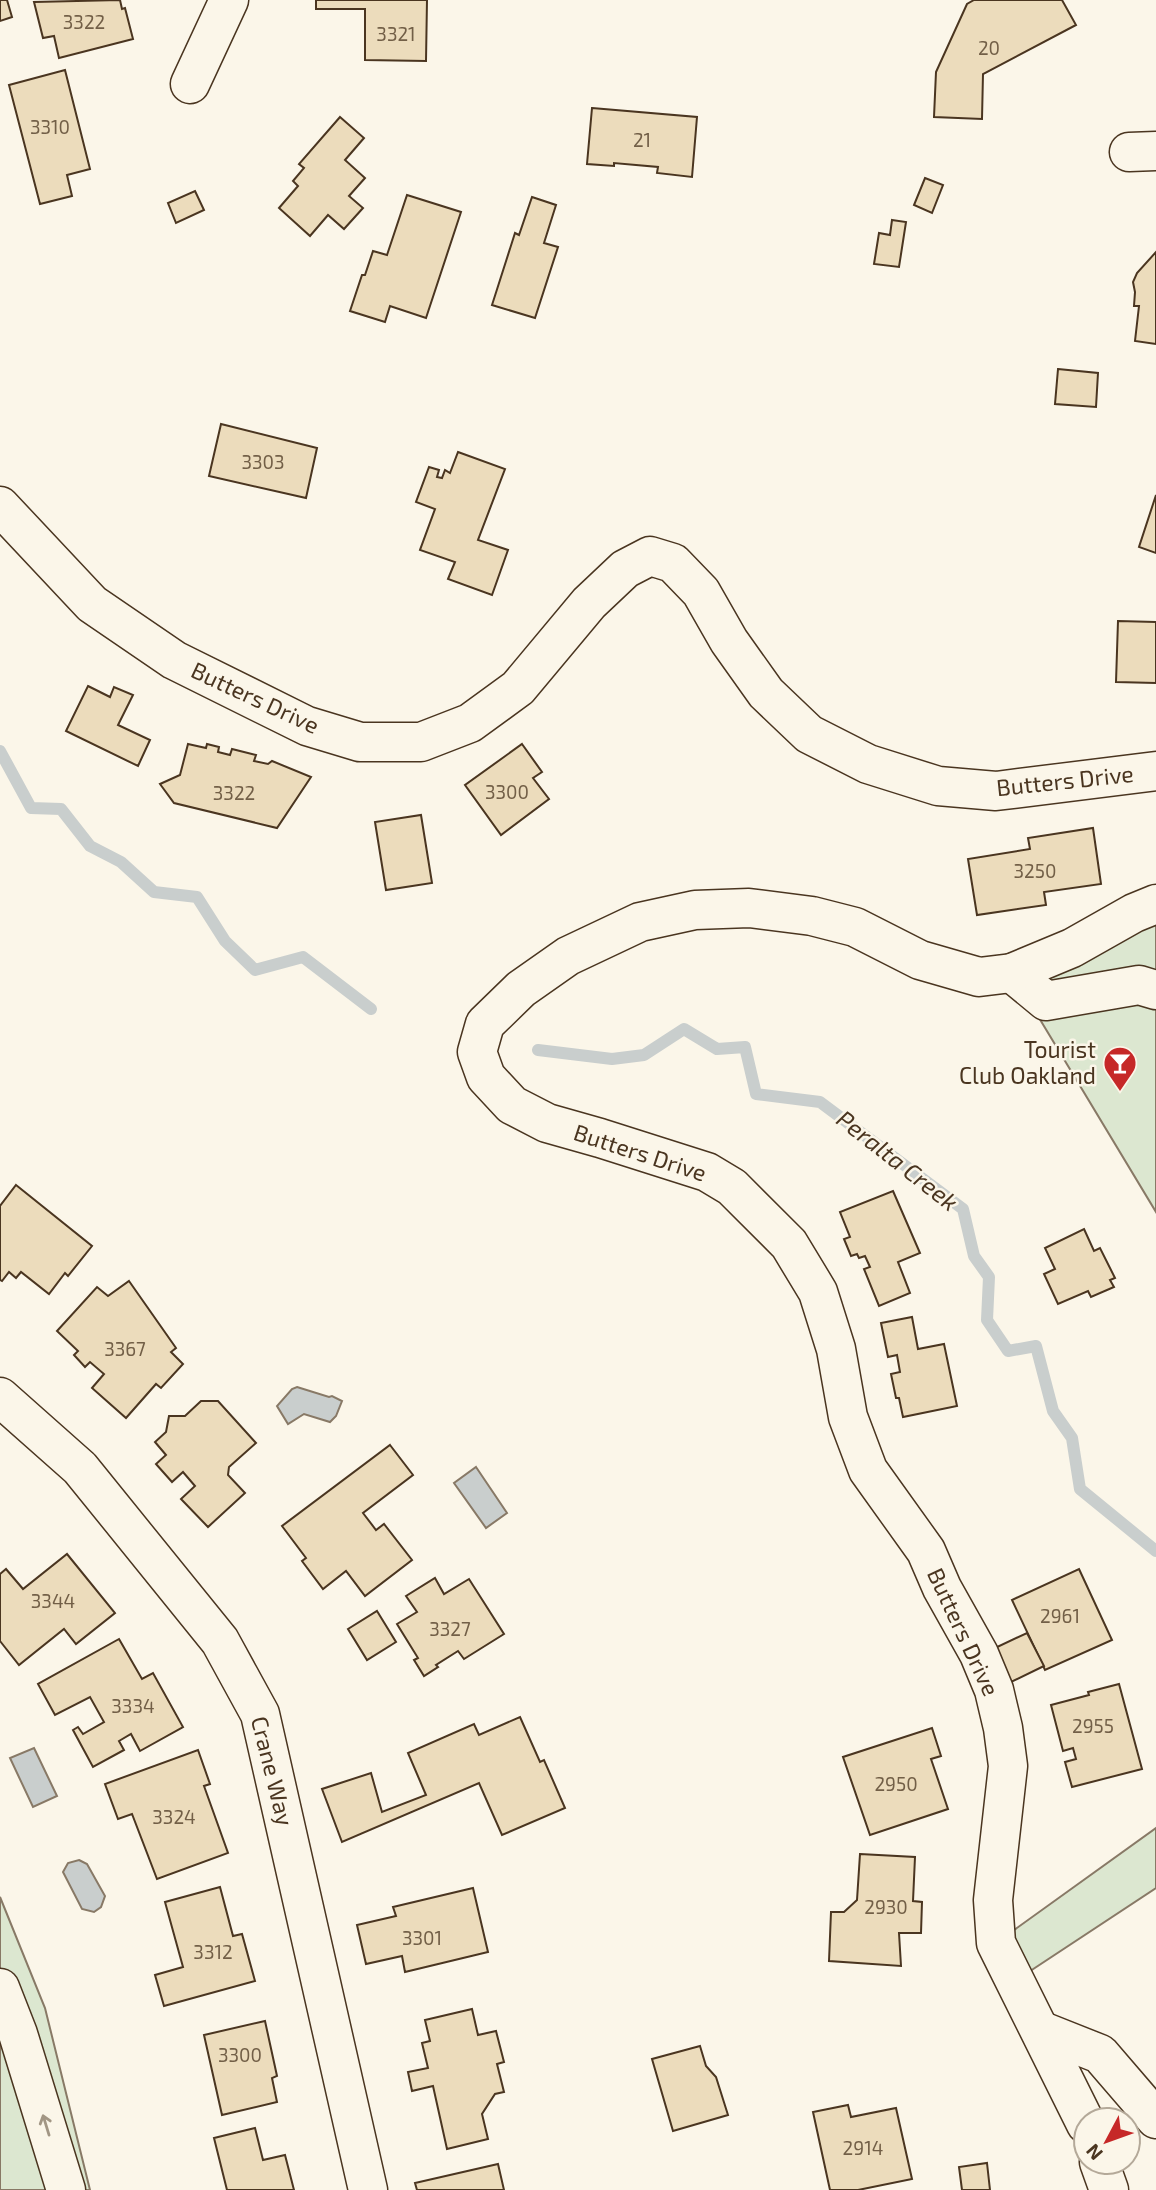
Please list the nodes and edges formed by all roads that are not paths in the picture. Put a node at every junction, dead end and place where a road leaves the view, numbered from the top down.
1 (229, 0) edge
2 (190, 84) dead end
3 (0, 506) edge
4 (1156, 771) edge
5 (1156, 904) edge
6 (1012, 973) junction
7 (1156, 990) edge
8 (0, 1397) edge
9 (0, 1988) edge
10 (1042, 2031) junction
11 (1077, 2106) edge
12 (1156, 2119) edge
13 (66, 2190) edge
14 (368, 2190) edge

1 - 2 street
3 - 4 street, Butters Drive
5 - 6 street, Butters Drive
6 - 7 street
6 - 10 street, Butters Drive
8 - 14 street, Crane Way
13 -> 9 street
10 - 11 street, Butters Drive
10 - 12 street

